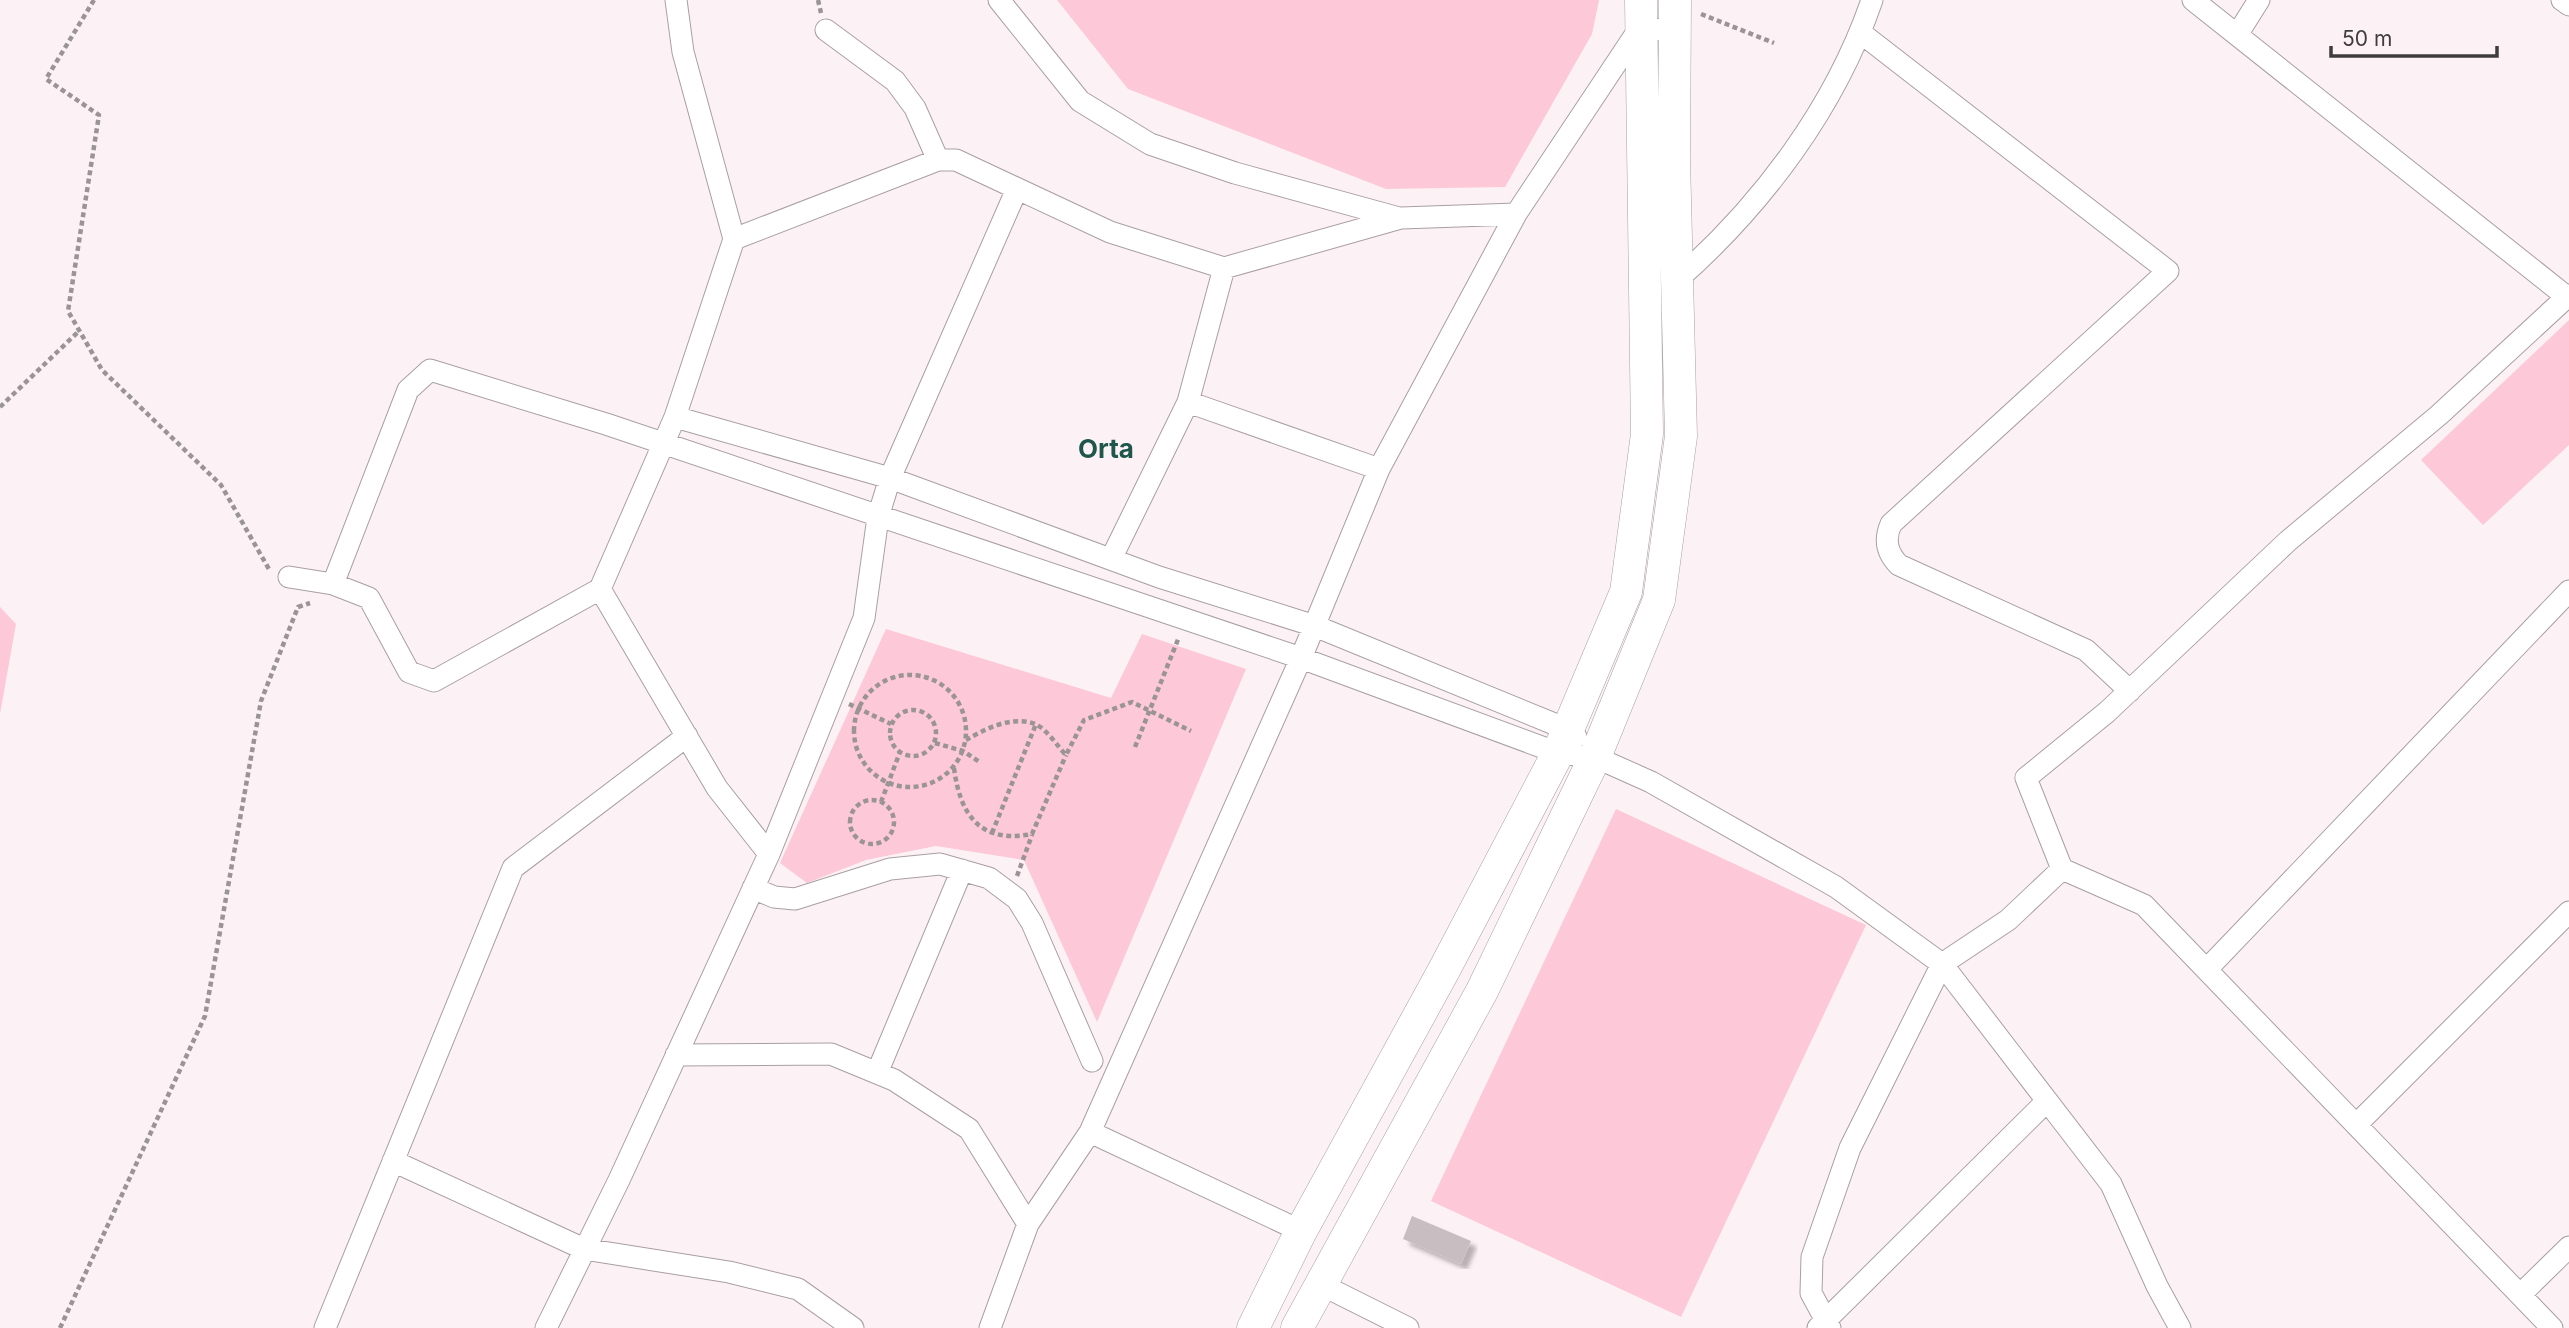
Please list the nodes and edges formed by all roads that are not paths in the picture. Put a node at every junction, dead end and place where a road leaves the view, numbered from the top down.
1 (676, 0) edge
2 (999, 0) edge
3 (1872, 0) edge
4 (2193, 0) edge
5 (2259, 0) edge
6 (2562, 0) edge
7 (2569, 5) edge
8 (1674, 11) edge
9 (1640, 14) edge
10 (826, 30) dead end
11 (1861, 33) junction
12 (2237, 35) junction
13 (938, 160) junction
14 (1017, 189) junction
15 (1516, 214) junction
16 (1401, 218) junction
17 (734, 239) junction
18 (1224, 268) junction
19 (1677, 280) junction
20 (2568, 296) edge
21 (1188, 402) junction
22 (674, 417) junction
23 (662, 443) junction
24 (1379, 469) junction
25 (890, 478) junction
26 (878, 517) junction
27 (1111, 559) junction
28 (289, 577) road end
29 (342, 588) junction
30 (600, 589) junction
31 (2569, 591) edge
32 (1315, 626) junction
33 (1301, 659) junction
34 (2130, 691) junction
35 (687, 736) junction
36 (1564, 741) junction
37 (1595, 757) junction
38 (769, 854) junction
39 (2062, 869) junction
40 (962, 870) junction
41 (753, 888) junction
42 (2569, 912) edge
43 (1942, 964) junction
44 (2208, 968) junction
45 (676, 1055) junction
46 (1092, 1061) dead end
47 (877, 1073) junction
48 (2047, 1101) junction
49 (2357, 1124) junction
50 (1090, 1132) junction
51 (393, 1160) junction
52 (1028, 1224) junction
53 (1301, 1231) junction
54 (2569, 1247) edge
55 (584, 1249) junction
56 (1320, 1284) junction
57 (2520, 1295) junction
58 (1824, 1326) edge
59 (325, 1328) edge
60 (546, 1328) edge
61 (853, 1328) edge
62 (990, 1328) edge
63 (1253, 1328) edge
64 (1297, 1328) edge
65 (1408, 1328) edge
66 (2180, 1328) edge
67 (2552, 1328) edge

1 - 17 street
2 - 16 street
3 - 11 street
4 - 12 street
5 - 12 street
6 - 7 street
8 - 9 street
8 - 19 street
9 - 15 street
9 - 36 street
10 - 13 street
11 - 19 street
11 - 34 street
12 - 20 street
13 - 14 street
13 - 17 street
14 - 18 street
14 - 25 street
15 - 16 street
15 - 24 street
16 - 18 street
17 - 22 street
18 - 21 street
19 - 37 street
20 - 34 street
21 - 24 street
21 - 27 street
22 - 23 street
22 - 25 street
23 - 26 street
23 - 29 street
23 - 30 street
24 - 32 street
25 - 26 street
25 - 27 street
26 - 33 street
26 - 38 street
27 - 32 street
28 - 29 street
29 - 30 street
30 - 35 street
31 - 44 street
32 - 33 street
32 - 36 street
33 - 36 street
33 - 50 street
34 - 39 street
35 - 38 street
35 - 51 street
36 - 37 street
36 - 53 street
37 - 43 street
37 - 56 street
38 - 41 street
39 - 43 street
39 - 44 street
40 - 41 street
40 - 46 street
40 - 47 street
41 - 45 street
42 - 49 street
43 - 48 street
43 - 58 street
44 - 49 street
45 - 47 street
45 - 55 street
47 - 52 street
48 - 58 street
48 - 66 street
49 - 57 street
50 - 52 street
50 - 53 street
51 - 55 street
51 - 59 street
52 - 62 street
53 - 63 street
54 - 57 street
55 - 60 street
55 - 61 street
56 - 64 street
56 - 65 street
57 - 67 street

